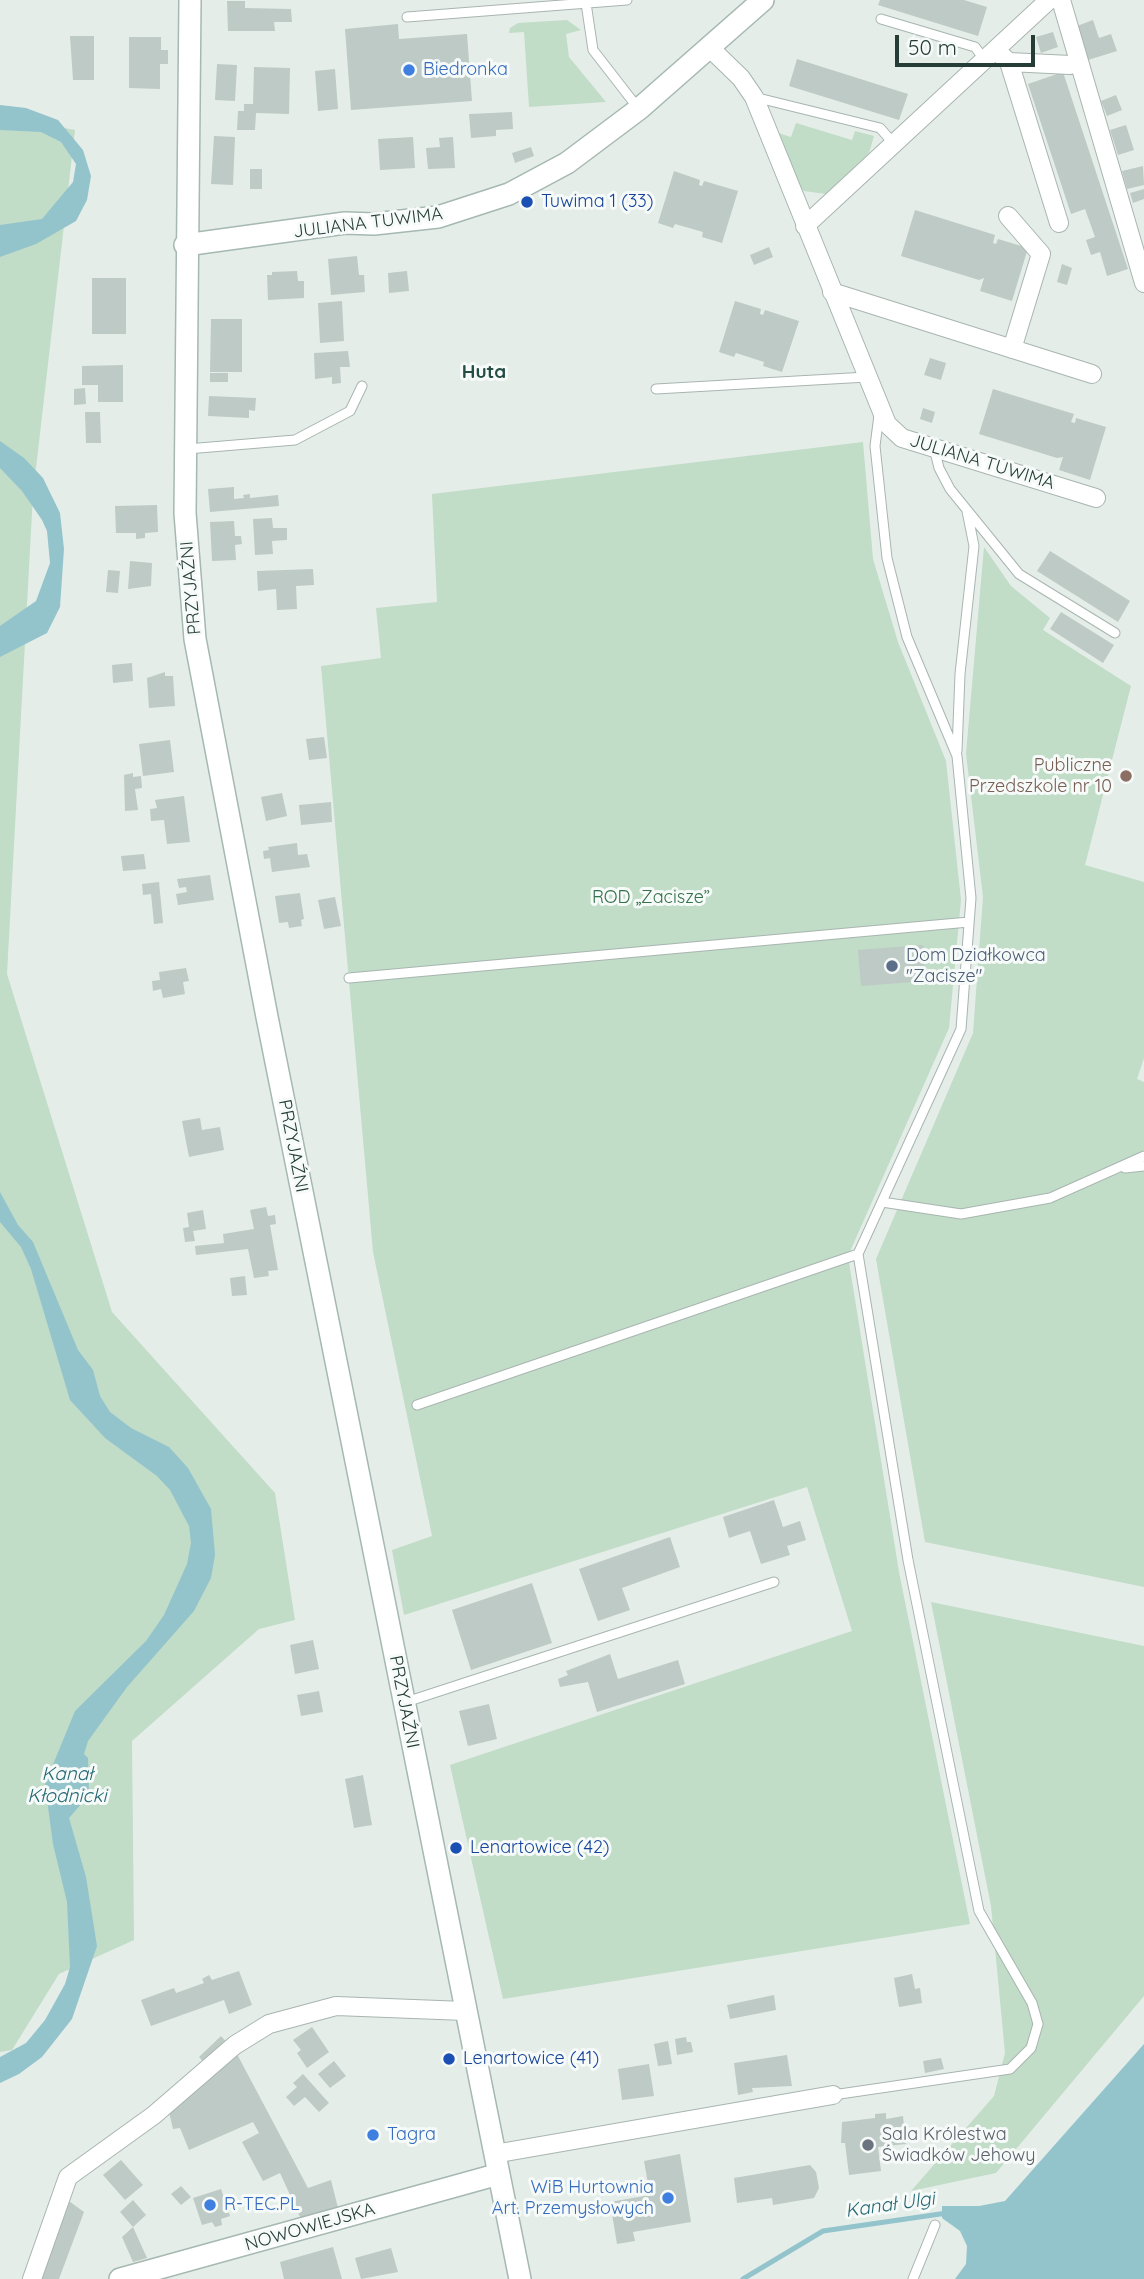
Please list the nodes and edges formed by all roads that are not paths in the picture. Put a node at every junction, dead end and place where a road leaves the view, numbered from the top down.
1 (190, 0) edge
2 (627, 0) edge
3 (762, 0) edge
4 (1049, 0) edge
5 (1061, 0) edge
6 (586, 3) junction
7 (407, 17) dead end
8 (881, 19) dead end
9 (710, 48) junction
10 (996, 57) junction
11 (1079, 62) junction
12 (754, 97) junction
13 (639, 109) junction
14 (894, 144) junction
15 (1008, 216) dead end
16 (1059, 223) dead end
17 (805, 226) junction
18 (185, 245) junction
19 (1144, 283) edge
20 (832, 292) junction
21 (1012, 349) junction
22 (1092, 374) dead end
23 (867, 377) junction
24 (362, 386) dead end
25 (656, 389) dead end
26 (880, 406) junction
27 (934, 448) junction
28 (185, 449) junction
29 (1096, 498) dead end
30 (967, 509) junction
31 (1115, 633) dead end
32 (957, 756) junction
33 (969, 922) junction
34 (349, 978) dead end
35 (1144, 1156) edge
36 (1144, 1166) edge
37 (1117, 1169) junction
38 (882, 1202) junction
39 (858, 1254) junction
40 (417, 1405) dead end
41 (774, 1582) dead end
42 (404, 1703) junction
43 (465, 2011) junction
44 (833, 2095) joint
45 (497, 2164) junction
46 (935, 2225) dead end
47 (32, 2279) edge
48 (120, 2279) edge
49 (520, 2279) edge
50 (913, 2279) edge

1 - 18 main road, PRZYJAŹNI
2 - 6 lane
3 - 9 main road, JULIANA TUWIMA
4 - 10 street
5 - 11 street
6 - 7 lane
6 - 13 lane
8 - 10 lane
9 - 12 street, JULIANA TUWIMA
9 - 13 main road, JULIANA TUWIMA
10 - 11 street
10 - 14 street
10 - 16 street
11 - 19 street
12 - 14 lane
12 - 17 street, JULIANA TUWIMA
13 - 18 main road, JULIANA TUWIMA
14 - 17 street
15 - 21 street
17 - 20 street, JULIANA TUWIMA
18 - 28 main road, PRZYJAŹNI
20 - 21 street
20 - 23 street, JULIANA TUWIMA
21 - 22 street
23 - 25 lane
23 - 26 street, JULIANA TUWIMA
24 - 28 lane
26 - 27 street, JULIANA TUWIMA
26 - 32 lane
27 - 29 street, JULIANA TUWIMA
27 - 30 lane
28 - 42 main road, PRZYJAŹNI
30 - 31 lane
30 - 32 lane
32 - 33 lane
33 - 34 lane
33 - 38 lane
35 - 37 lane
36 - 37 lane
37 - 38 lane
38 - 39 lane
39 - 40 lane
39 - 44 lane
41 - 42 lane
42 - 43 main road, PRZYJAŹNI
43 - 45 main road, PRZYJAŹNI
43 - 47 street
44 - 45 street
45 - 48 main road, NOWOWIEJSKA
45 - 49 main road, PRZYJAŹNI
46 - 50 lane

